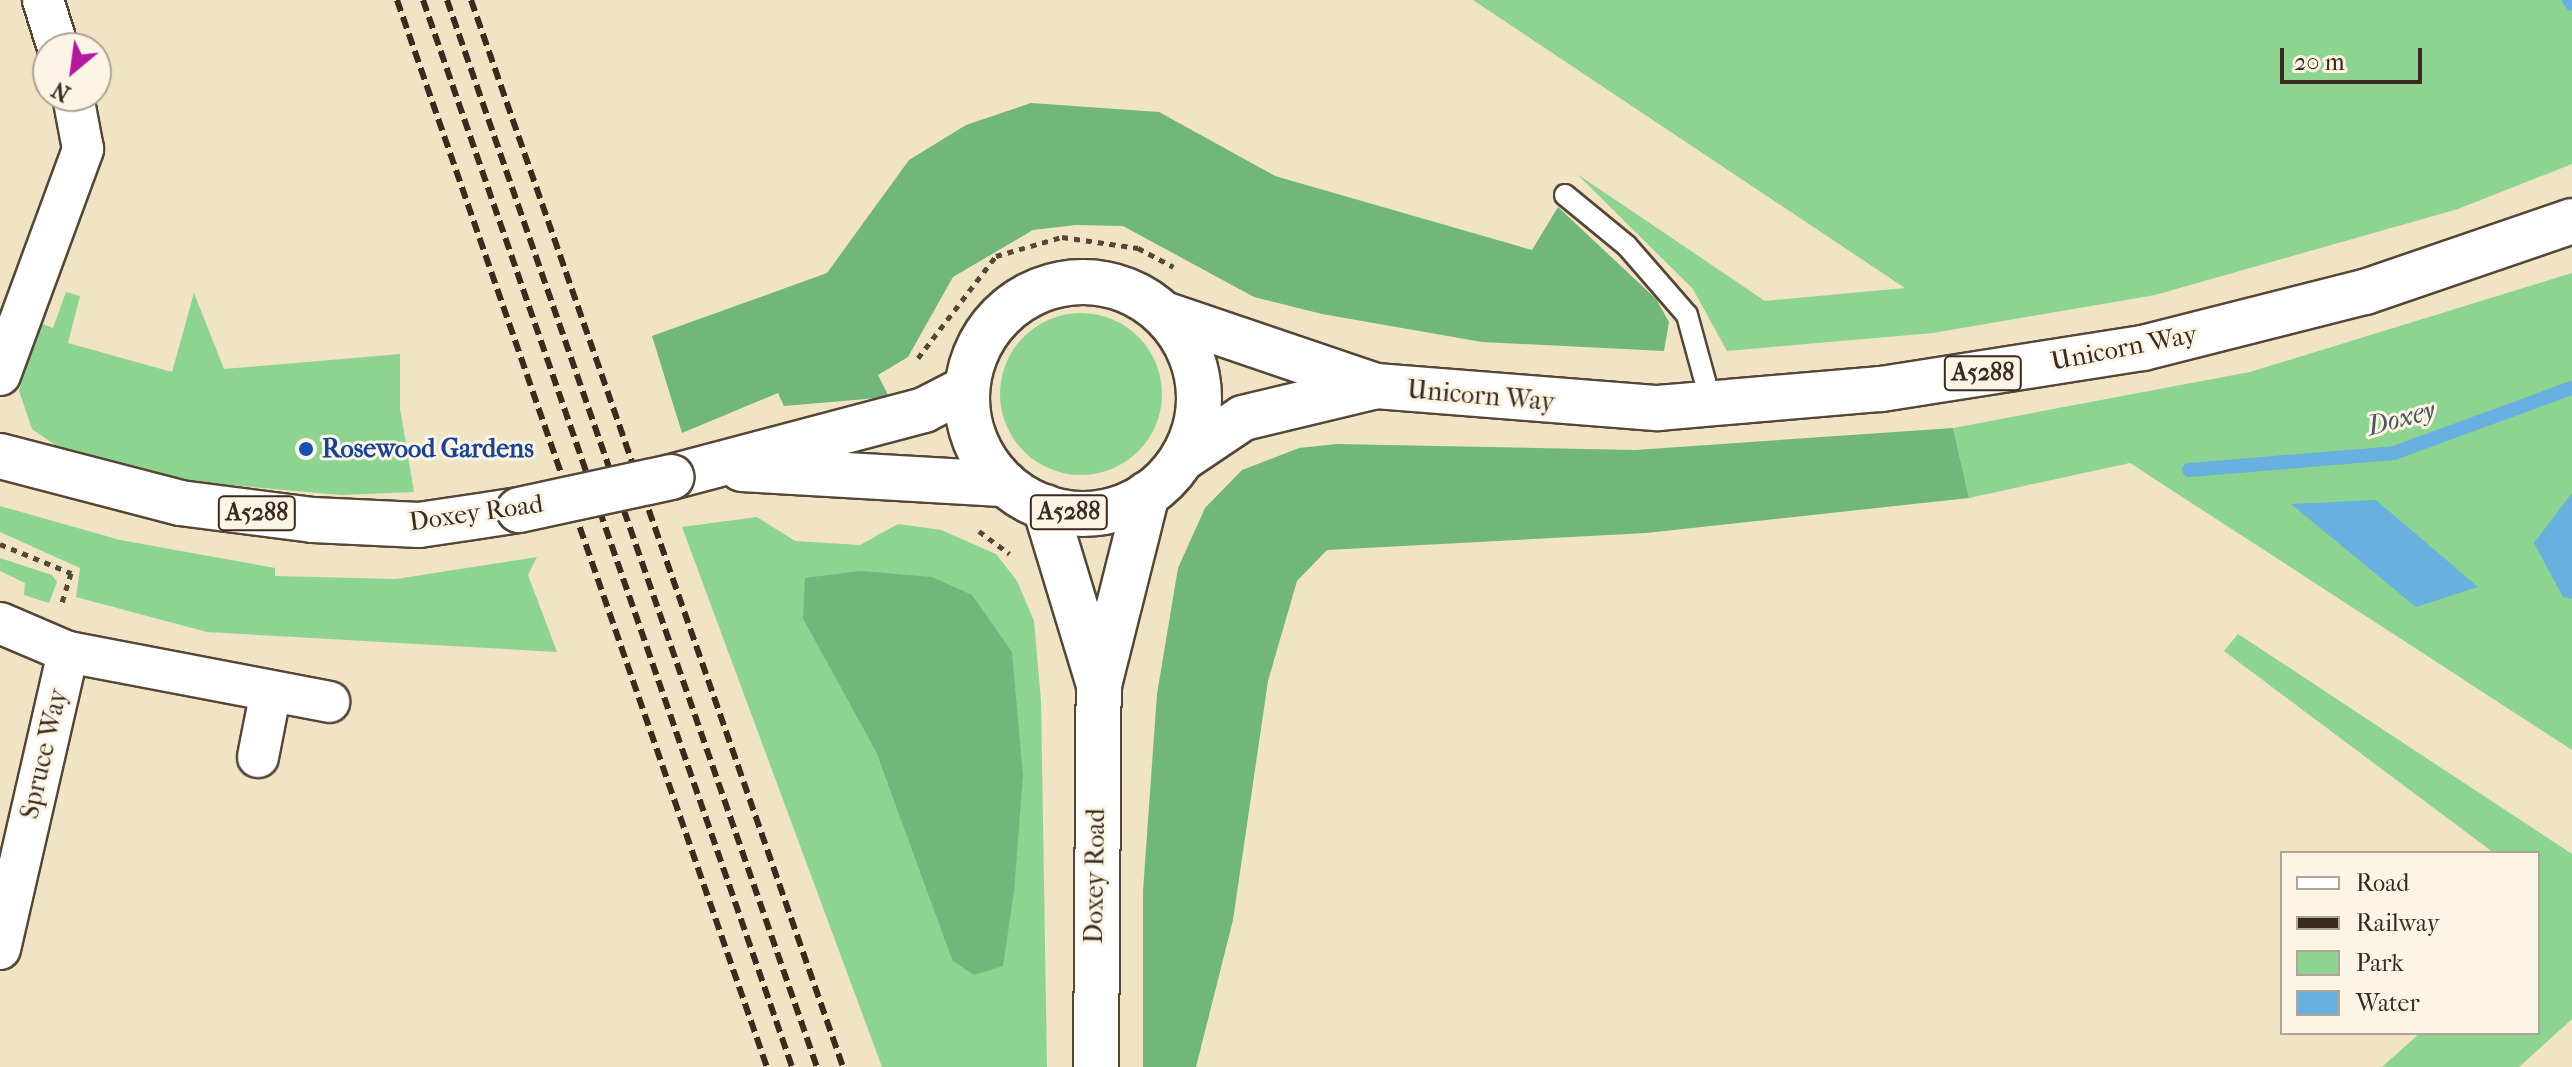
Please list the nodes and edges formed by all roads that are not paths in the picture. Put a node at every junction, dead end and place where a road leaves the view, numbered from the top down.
1 (43, 0) edge
2 (53, 32) edge
3 (76, 112) edge
4 (1565, 195) dead end
5 (2572, 221) edge
6 (1164, 314) junction
7 (0, 375) edge
8 (1376, 386) junction
9 (967, 388) junction
10 (1711, 403) junction
11 (0, 456) edge
12 (1182, 459) junction
13 (716, 467) junction
14 (1006, 484) junction
15 (1147, 494) junction
16 (1045, 507) junction
17 (0, 623) edge
18 (68, 652) junction
19 (1099, 685) junction
20 (271, 691) junction
21 (329, 702) dead end
22 (258, 757) dead end
23 (0, 949) edge
24 (1096, 1067) edge

1 - 2 street
3 - 7 street
4 - 10 lane
5 - 10 main road, Unicorn Way / A5288
6 - 8 main road, Unicorn Way / A5288
6 - 9 main road, A5288
6 - 12 main road, A5288
8 - 10 main road, Unicorn Way / A5288
8 - 12 main road, Unicorn Way / A5288
9 - 13 main road, Doxey Road / A5288
9 - 14 main road, A5288
11 - 13 main road, Doxey Road / A5288, bridge
12 - 15 main road, A5288
13 - 14 main road, Doxey Road / A5288
14 - 16 main road, A5288
15 - 16 main road, A5288
15 - 19 main road, Doxey Road
16 - 19 main road, Doxey Road
17 - 18 street, Spruce Way
18 - 20 street, Spruce Way
18 - 23 street, Spruce Way
19 - 24 main road, Doxey Road
20 - 21 street, Spruce Way
20 - 22 street

